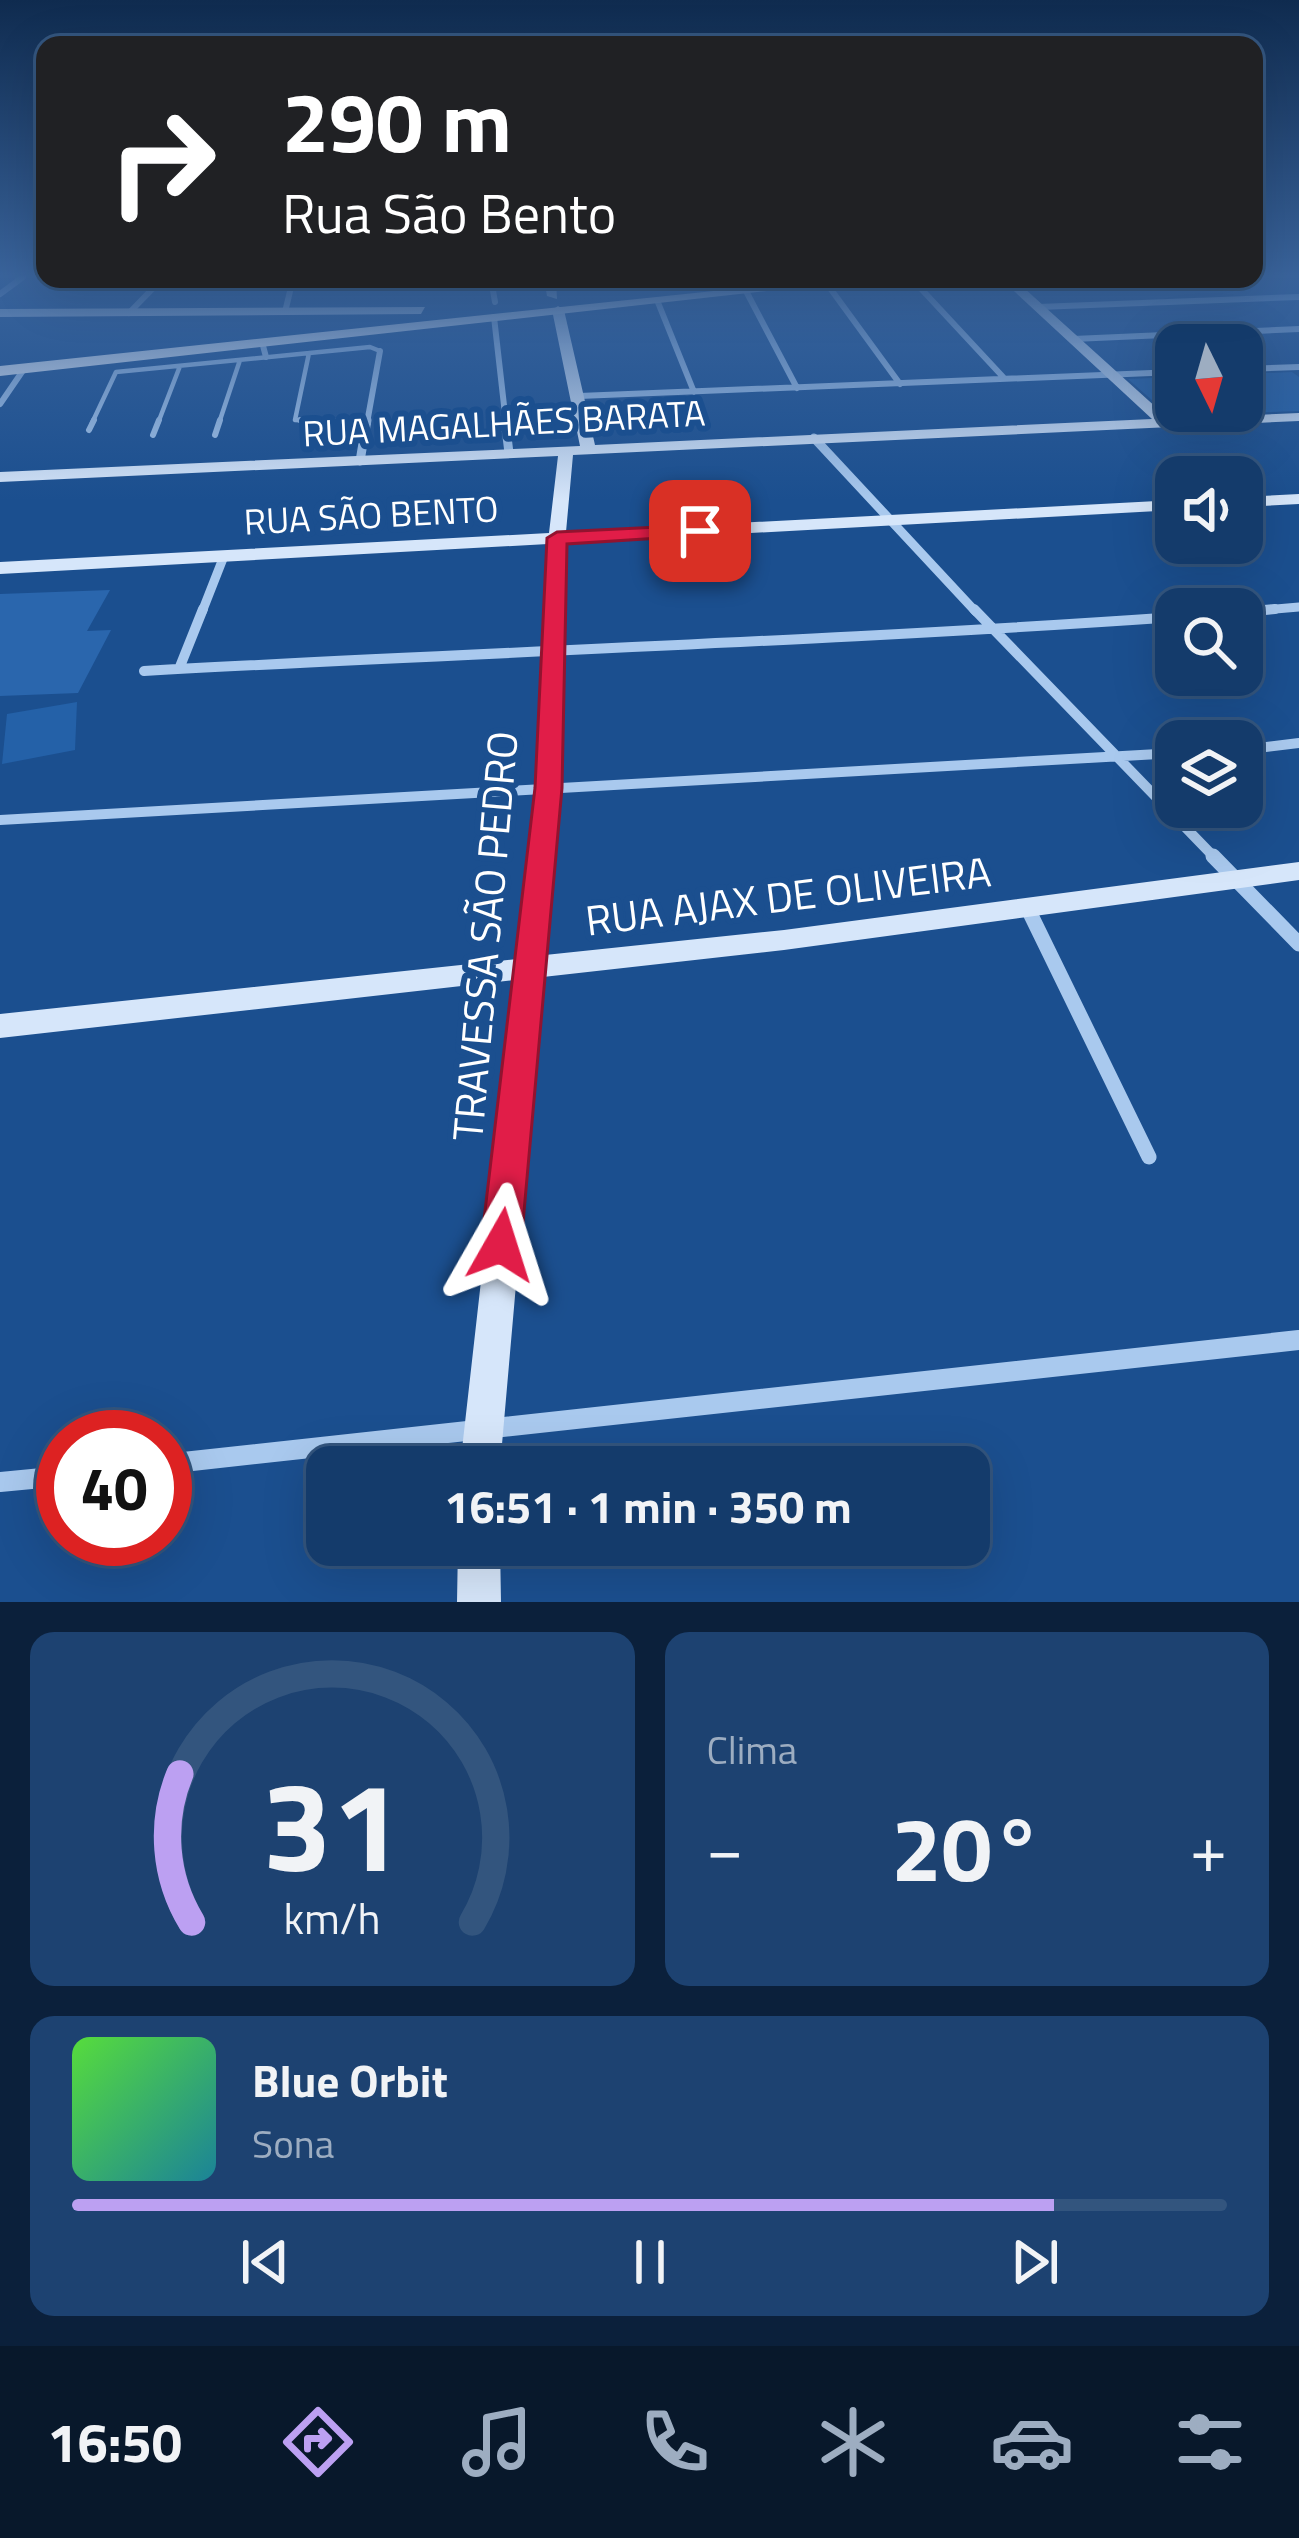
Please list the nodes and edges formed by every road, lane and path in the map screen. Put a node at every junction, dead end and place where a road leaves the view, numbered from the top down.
1 (380, 351) edge
2 (61, 352) edge
3 (124, 352) edge
4 (260, 352) edge
5 (290, 352) edge
6 (353, 352) edge
7 (499, 352) edge
8 (567, 352) edge
9 (678, 352) edge
10 (778, 352) edge
11 (877, 352) edge
12 (980, 352) edge
13 (1087, 352) edge
14 (309, 353) junction
15 (0, 355) edge
16 (240, 360) junction
17 (180, 366) junction
18 (1299, 367) edge
19 (1263, 368) edge
20 (24, 369) junction
21 (0, 371) edge
22 (1155, 373) edge
23 (1112, 375) junction
24 (1004, 378) junction
25 (900, 383) junction
26 (797, 388) junction
27 (694, 392) junction
28 (578, 396) junction
29 (0, 404) edge
30 (1155, 414) edge
31 (1298, 418) edge
32 (1263, 419) edge
33 (1155, 422) edge
34 (368, 423) junction
35 (88, 430) dead end
36 (215, 435) dead end
37 (153, 436) dead end
38 (814, 438) junction
39 (588, 448) junction
40 (566, 450) junction
41 (509, 453) junction
42 (360, 461) junction
43 (0, 477) edge
44 (1299, 499) edge
45 (1263, 501) edge
46 (1155, 506) edge
47 (890, 520) junction
48 (557, 538) junction
49 (224, 556) junction
50 (0, 568) edge
51 (1299, 607) edge
52 (1263, 610) edge
53 (1155, 619) edge
54 (994, 631) junction
55 (553, 648) junction
56 (179, 669) junction
57 (144, 670) dead end
58 (1299, 743) edge
59 (1263, 747) edge
60 (1155, 754) edge
61 (1118, 756) junction
62 (548, 788) junction
63 (0, 820) edge
64 (1299, 872) edge
65 (1240, 881) junction
66 (1028, 909) junction
67 (1299, 944) edge
68 (532, 968) junction
69 (0, 1026) edge
70 (1149, 1157) dead end
71 (1299, 1340) edge
72 (480, 1446) edge
73 (495, 1446) edge
74 (306, 1457) edge
75 (192, 1463) edge
76 (36, 1478) edge
77 (0, 1482) edge
78 (479, 1566) edge
79 (479, 1602) edge

1 - 34 street
2 - 15 main road
3 - 20 main road
4 - 16 lane
5 - 14 lane
6 - 14 lane
7 - 41 street
8 - 28 street
9 - 27 street
10 - 26 street
11 - 25 street
12 - 24 street
13 - 23 street
14 - 34 lane
16 - 17 lane
16 - 36 lane
17 - 35 lane
17 - 37 lane
18 - 19 street
20 - 21 main road
20 - 29 street
22 - 23 street
23 - 24 street
23 - 30 street
24 - 25 street
25 - 26 street
26 - 27 street
27 - 28 street
28 - 39 street
31 - 32 street, RUA MAGALHÃES BARATA
33 - 38 street, RUA MAGALHÃES BARATA
34 - 42 street
38 - 39 street, RUA MAGALHÃES BARATA
38 - 47 street
39 - 40 street, RUA MAGALHÃES BARATA
40 - 41 street, RUA MAGALHÃES BARATA
40 - 48 street, TRAVESSA SÃO PEDRO
41 - 42 street, RUA MAGALHÃES BARATA
42 - 43 street, RUA MAGALHÃES BARATA
44 - 45 street
46 - 47 street, RUA SÃO BENTO
47 - 48 street, RUA SÃO BENTO
47 - 54 street
48 - 49 street, RUA SÃO BENTO
48 - 55 street, TRAVESSA SÃO PEDRO
49 - 50 street, RUA SÃO BENTO
49 - 56 street
51 - 52 street
53 - 54 street
54 - 55 street
54 - 61 street
55 - 56 street
55 - 62 street, TRAVESSA SÃO PEDRO
56 - 57 street
58 - 59 street
60 - 61 street
61 - 62 street
61 - 65 street
62 - 63 street
62 - 68 street, TRAVESSA SÃO PEDRO
64 - 65 street, RUA AJAX DE OLIVEIRA
65 - 66 street, RUA AJAX DE OLIVEIRA
65 - 67 street
66 - 68 street, RUA AJAX DE OLIVEIRA
66 - 70 street
68 - 69 street, RUA AJAX DE OLIVEIRA
68 - 72 street, TRAVESSA SÃO PEDRO
71 - 73 street
74 - 75 street
76 - 77 street
78 - 79 street

